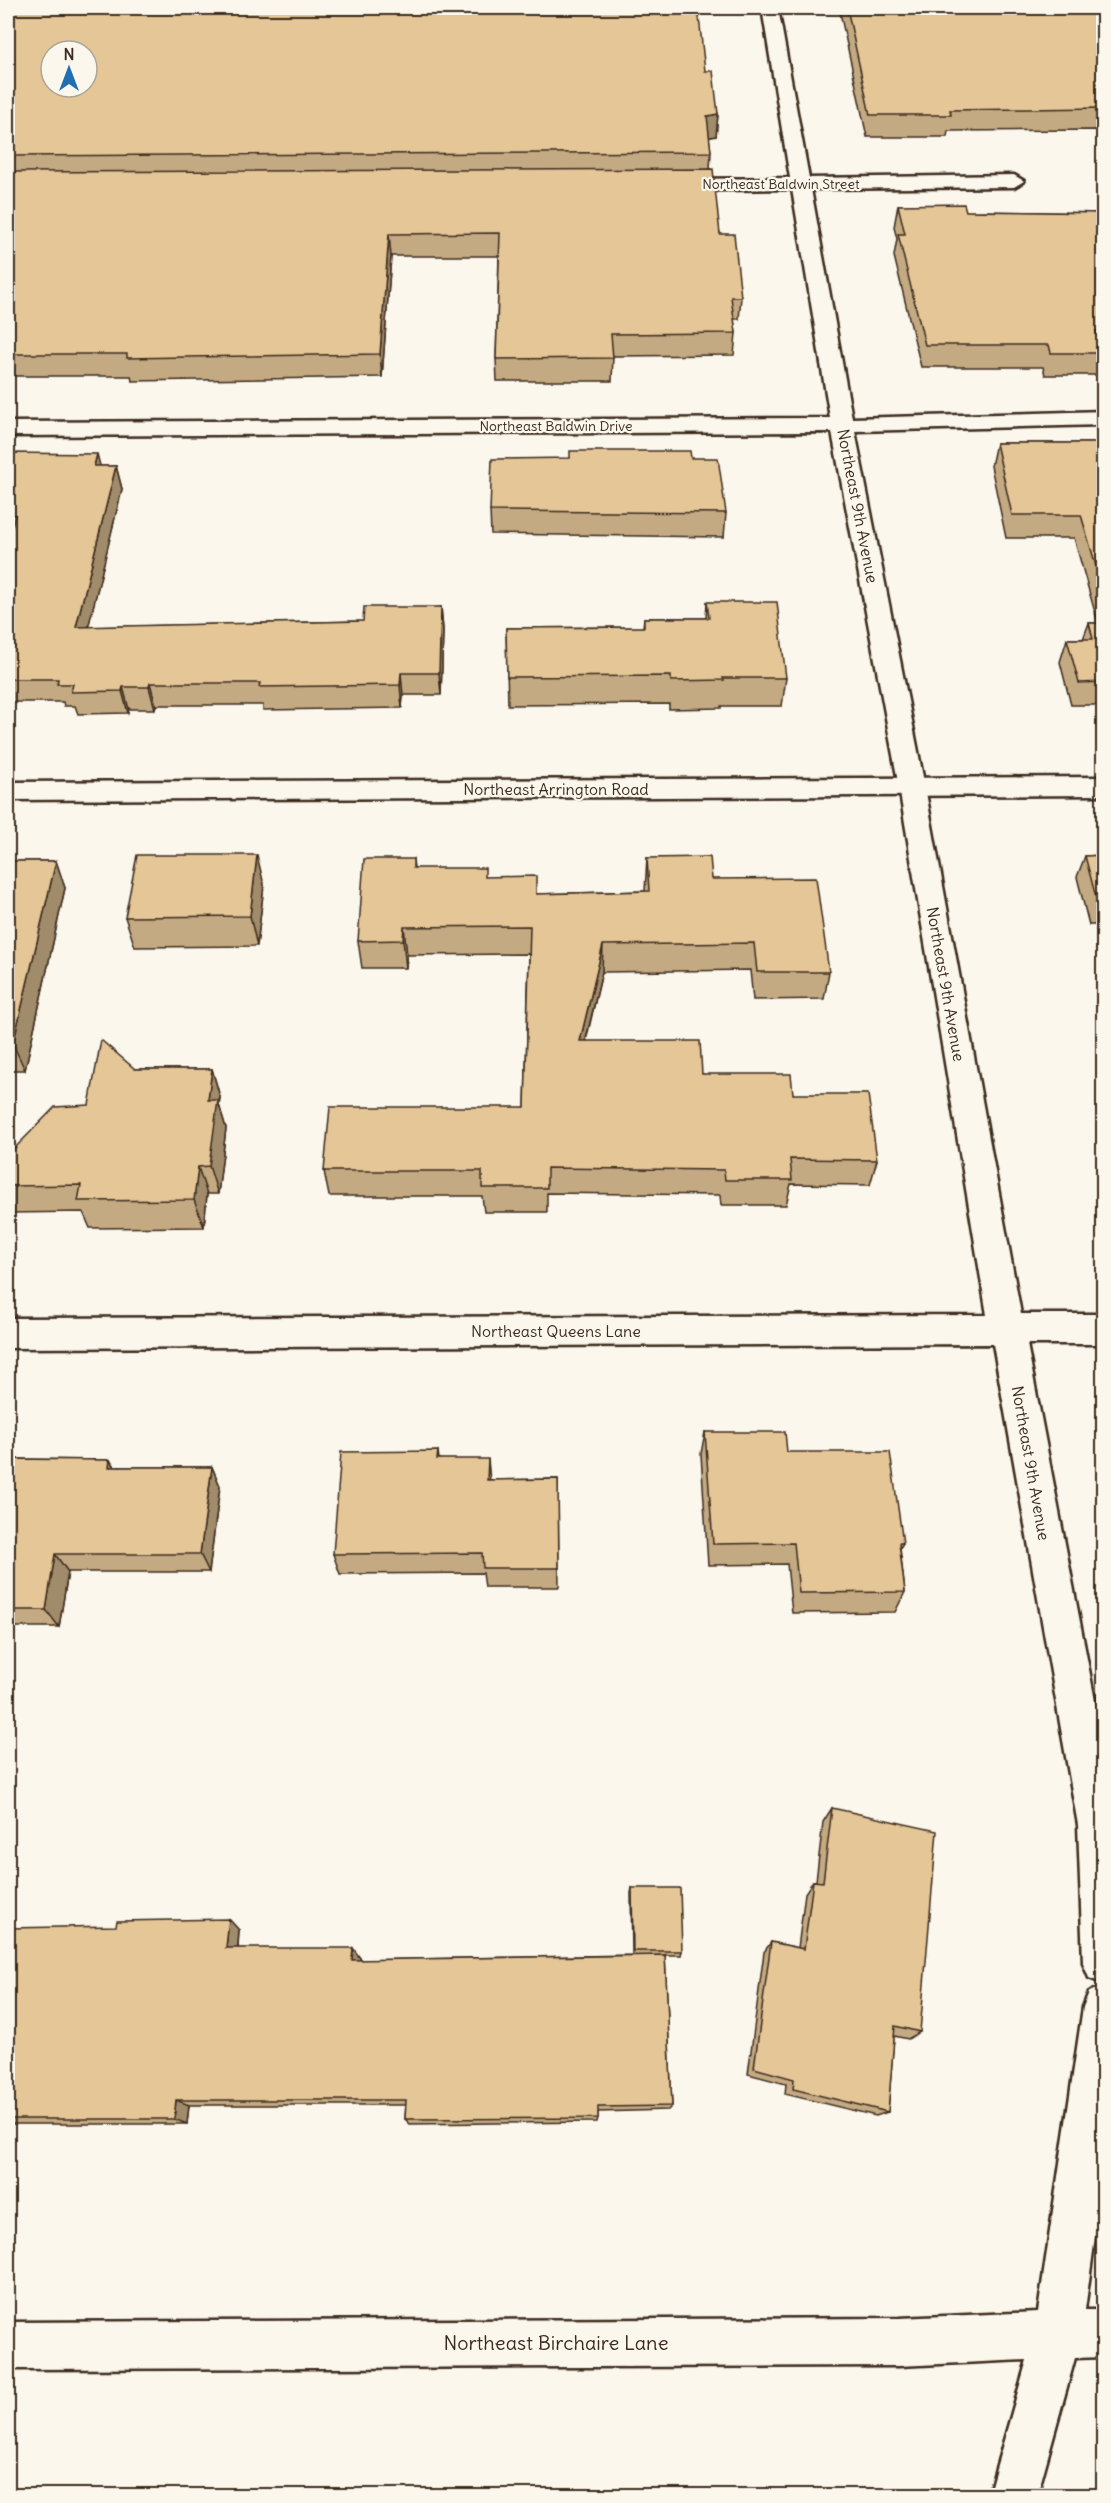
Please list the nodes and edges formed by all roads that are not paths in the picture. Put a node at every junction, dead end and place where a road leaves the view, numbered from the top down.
1 (770, 8) edge
2 (1014, 182) dead end
3 (799, 184) junction
4 (651, 185) edge
5 (1104, 418) edge
6 (842, 425) junction
7 (8, 429) edge
8 (1104, 786) edge
9 (912, 787) junction
10 (8, 791) edge
11 (1104, 1329) edge
12 (1007, 1330) junction
13 (8, 1333) edge
14 (1104, 1963) edge
15 (1104, 2007) edge
16 (1104, 2333) edge
17 (1058, 2335) junction
18 (8, 2346) edge
19 (1012, 2496) edge

1 - 3 street, Northeast 9th Avenue
2 - 3 street, Northeast Baldwin Street
3 - 4 street, Northeast Baldwin Street
3 - 6 street, Northeast 9th Avenue
5 - 6 street, Northeast Baldwin Drive
6 - 7 street, Northeast Baldwin Drive
6 - 9 street, Northeast 9th Avenue
8 - 9 street, Northeast Arrington Road
9 - 10 street, Northeast Arrington Road
9 - 12 street, Northeast 9th Avenue
11 - 12 street, Northeast Queens Lane
12 - 13 street, Northeast Queens Lane
12 - 14 street, Northeast 9th Avenue
15 - 17 street
16 - 17 street, Northeast Birchaire Lane
17 - 18 street, Northeast Birchaire Lane
17 - 19 street

